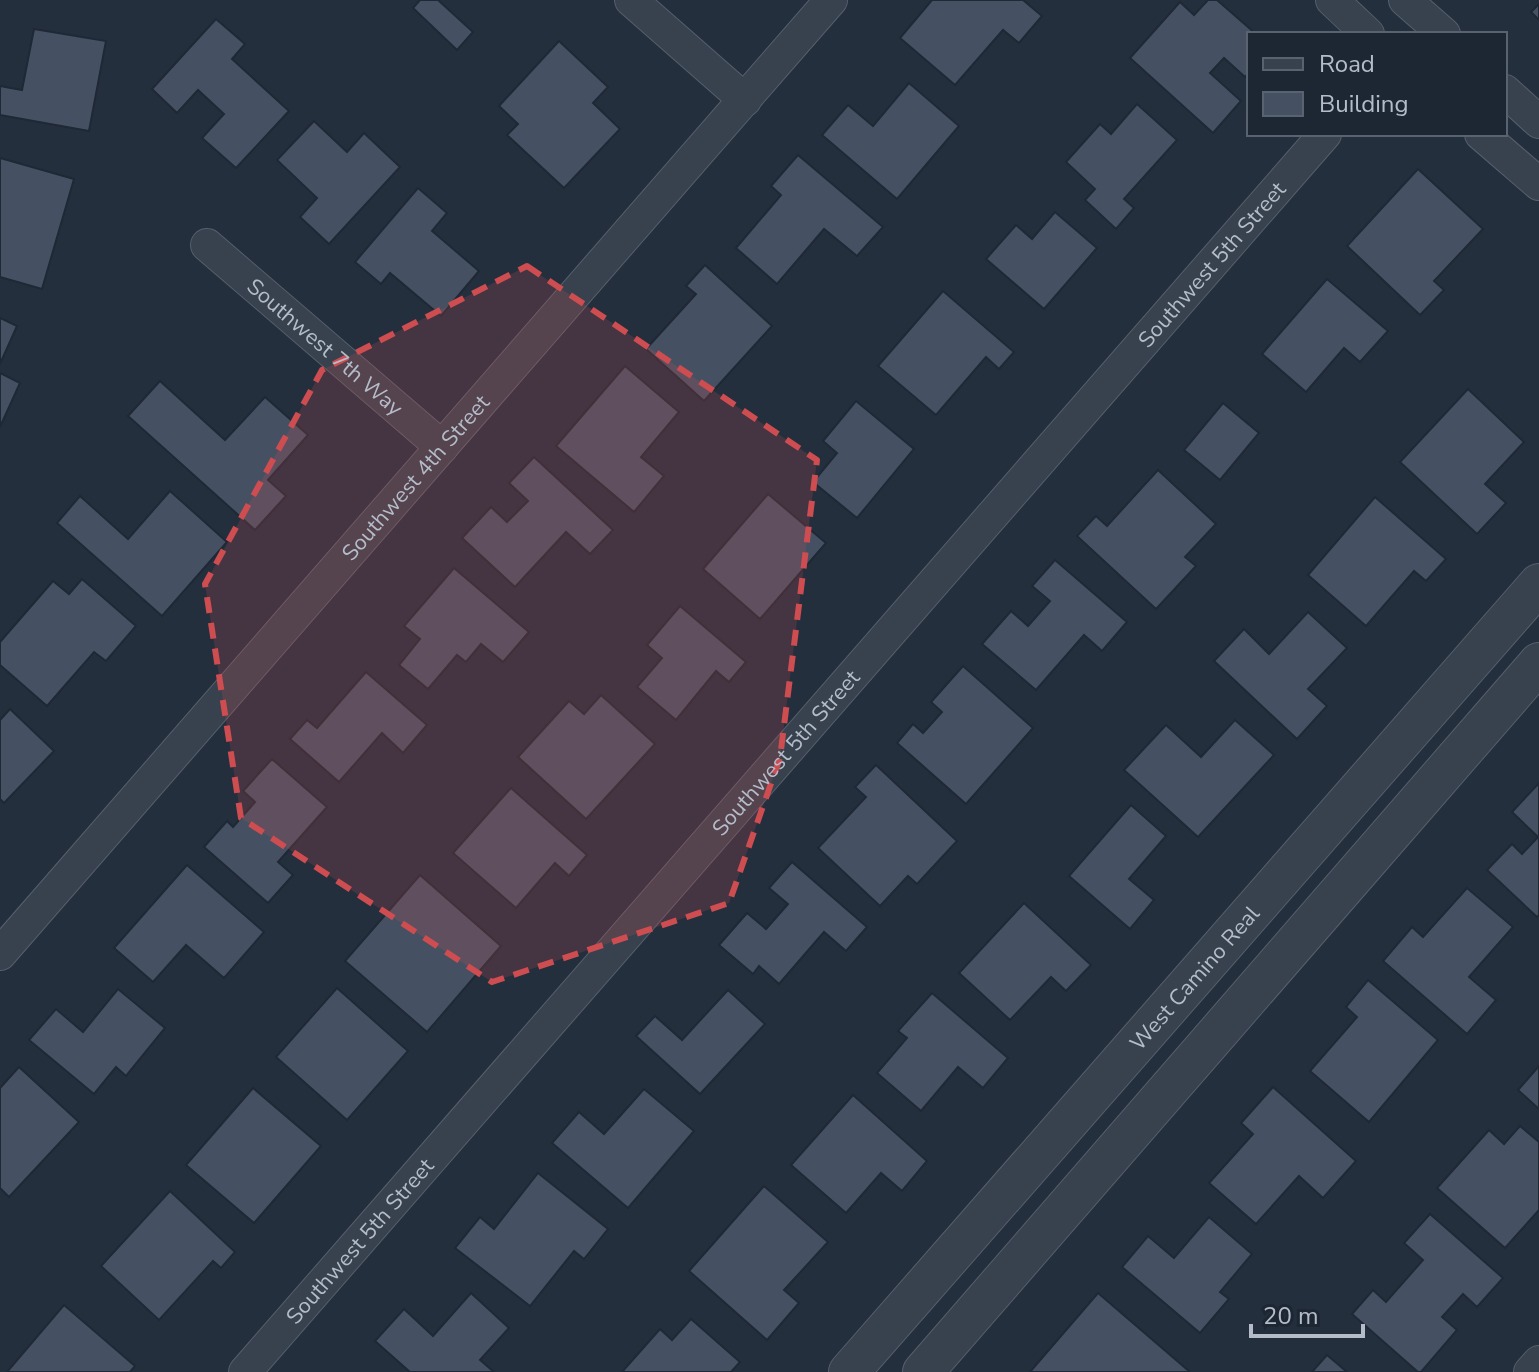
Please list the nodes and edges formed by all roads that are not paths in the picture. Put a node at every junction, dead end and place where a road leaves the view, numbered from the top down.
1 (631, 0) edge
2 (831, 0) edge
3 (1332, 0) edge
4 (1366, 32) edge
5 (1507, 93) edge
6 (745, 100) junction
7 (1539, 122) edge
8 (1323, 136) edge
9 (1483, 136) edge
10 (1539, 184) edge
11 (207, 245) dead end
12 (442, 447) junction
13 (1539, 584) edge
14 (1539, 663) edge
15 (0, 954) edge
16 (1059, 1131) junction
17 (1102, 1167) junction
18 (1539, 1362) edge
19 (245, 1372) edge
20 (849, 1372) edge
21 (923, 1372) edge
22 (1530, 1372) edge

1 - 6 street
2 - 6 street, Southwest 4th Street
3 - 4 street
5 - 7 street
6 - 12 street, Southwest 4th Street
8 - 19 street, Southwest 5th Street
9 - 10 street
11 - 12 street, Southwest 7th Way
12 - 15 street, Southwest 4th Street
13 - 16 street, West Camino Real
14 - 17 street
16 - 17 street
16 - 20 street, West Camino Real
17 - 21 street
18 - 22 street

